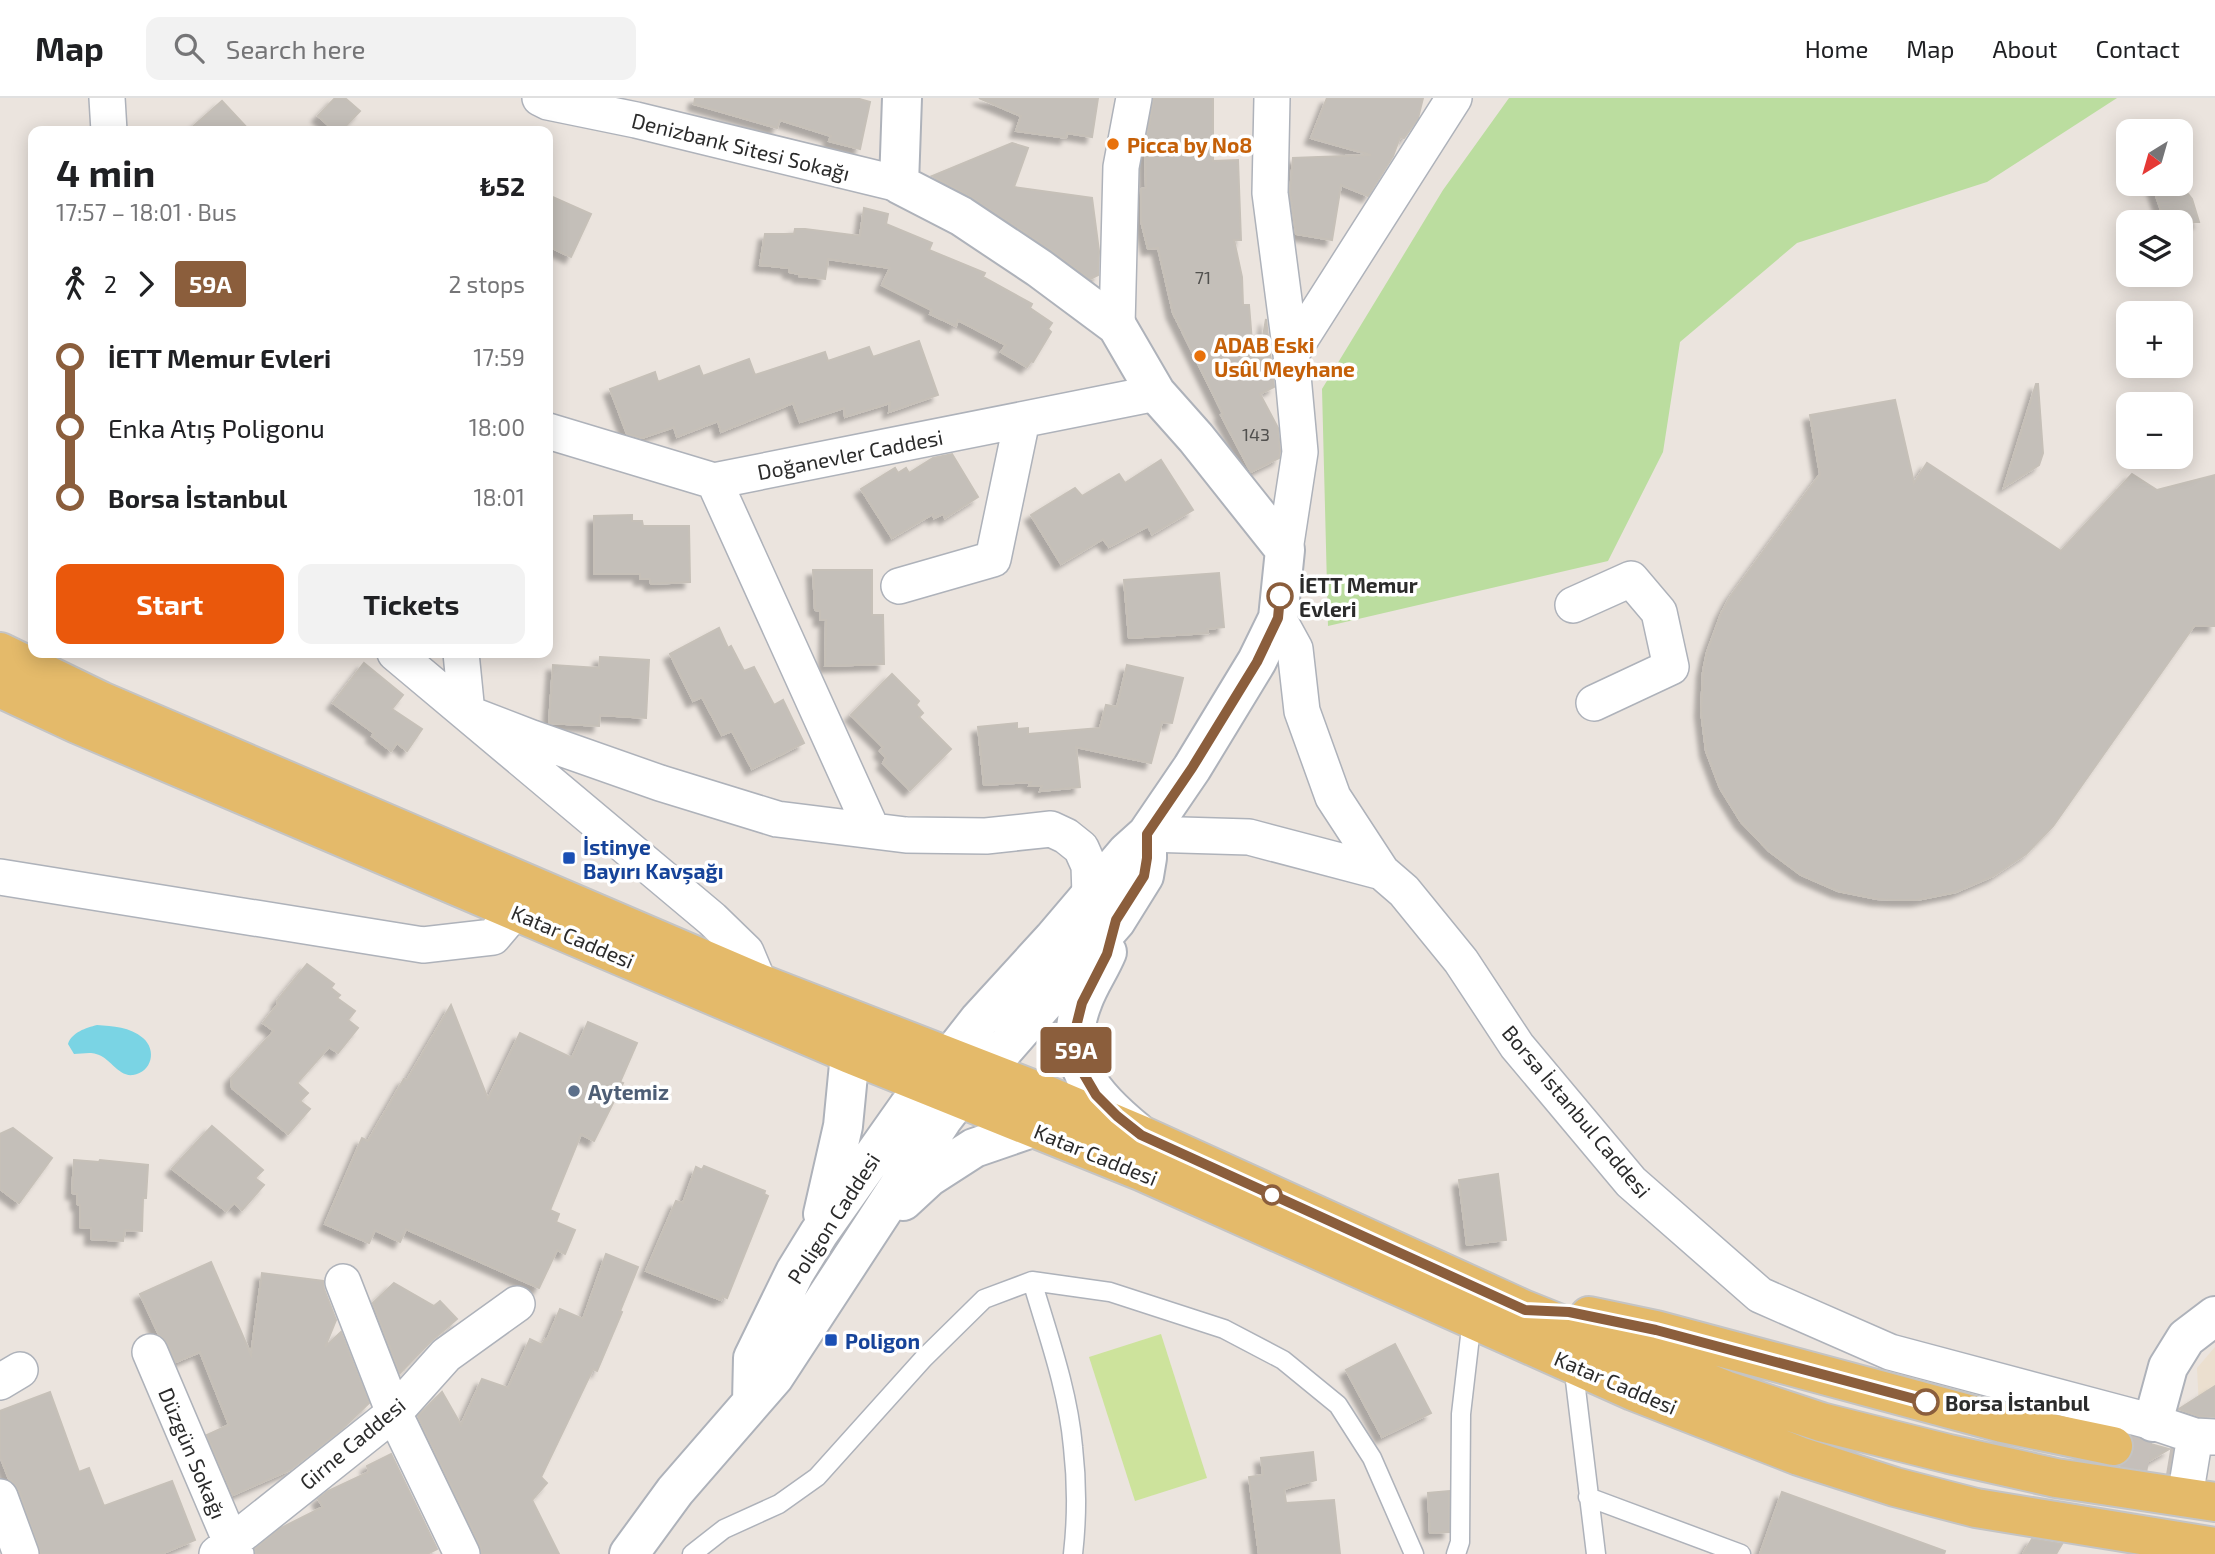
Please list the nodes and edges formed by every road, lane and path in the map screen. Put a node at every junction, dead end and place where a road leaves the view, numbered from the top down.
1 (107, 98) edge
2 (540, 98) edge
3 (902, 98) edge
4 (1134, 98) edge
5 (1272, 98) edge
6 (1454, 98) edge
7 (581, 104) edge
8 (108, 126) edge
9 (899, 184) junction
10 (1117, 326) junction
11 (1291, 354) junction
12 (1156, 393) junction
13 (1022, 420) junction
14 (553, 433) edge
15 (714, 481) junction
16 (1285, 550) junction
17 (899, 586) dead end
18 (1573, 605) dead end
19 (1278, 618) junction
20 (0, 652) edge
21 (401, 658) edge
22 (462, 658) edge
23 (0, 688) edge
24 (1594, 703) dead end
25 (467, 713) junction
26 (872, 830) junction
27 (1147, 834) junction
28 (1382, 872) junction
29 (0, 877) edge
30 (516, 895) junction
31 (1103, 908) junction
32 (759, 983) junction
33 (850, 1054) junction
34 (985, 1071) junction
35 (945, 1080) junction
36 (1032, 1128) junction
37 (1141, 1135) junction
38 (871, 1231) junction
39 (819, 1233) junction
40 (1032, 1281) junction
41 (343, 1282) dead end
42 (517, 1304) dead end
43 (1525, 1310) junction
44 (2215, 1316) edge
45 (1472, 1319) junction
46 (150, 1352) dead end
47 (1573, 1364) junction
48 (752, 1402) junction
49 (394, 1413) junction
50 (2153, 1422) junction
51 (2205, 1436) edge
52 (2113, 1446) tunnel mouth
53 (0, 1497) edge
54 (1588, 1497) junction
55 (2200, 1499) edge
56 (2082, 1526) junction
57 (2197, 1544) edge
58 (228, 1550) edge
59 (21, 1554) edge
60 (462, 1554) edge
61 (629, 1554) edge
62 (692, 1554) edge
63 (1073, 1554) edge
64 (1414, 1554) edge
65 (1457, 1554) edge
66 (1596, 1554) edge
67 (1741, 1554) edge

1 - 8 street
2 - 7 street, Denizbank Sitesi Sokağı
3 - 9 street
4 - 10 street
5 - 11 street
6 - 11 street
7 - 9 street, Denizbank Sitesi Sokağı
9 - 10 street
10 - 12 street
11 - 16 street
12 - 13 street, Doğanevler Caddesi
12 - 16 street
13 - 15 street, Doğanevler Caddesi
13 - 17 street
14 - 15 street, Doğanevler Caddesi
15 - 26 street
16 - 19 street
18 - 24 street
19 - 27 street
19 - 28 street
20 - 30 main road, Katar Caddesi
21 - 25 street
22 - 25 street
23 - 30 main road, Katar Caddesi
25 - 26 street
25 - 32 street
26 - 31 street
27 - 28 street, Borsa İstanbul Caddesi
27 - 31 street
28 - 50 street, Borsa İstanbul Caddesi
29 - 30 street
30 - 32 main road, Katar Caddesi
30 - 33 main road, Katar Caddesi
31 - 34 street
31 - 35 street
31 - 37 street
32 - 35 main road, Katar Caddesi
33 - 35 main road, Katar Caddesi
33 - 39 street
34 - 35 main road
34 - 37 main road, Katar Caddesi
35 - 36 main road, Katar Caddesi
35 - 38 street, Poligon Caddesi
35 - 39 street, Poligon Caddesi
36 - 38 street
36 - 45 main road, Katar Caddesi
37 - 43 main road, Katar Caddesi
38 - 48 street, Poligon Caddesi
39 - 48 street, Poligon Caddesi
40 - 62 lane
40 - 63 lane
40 - 64 lane
41 - 49 street
42 - 49 street, Girne Caddesi
43 - 52 main road
43 - 55 main road, Katar Caddesi
44 - 50 street
45 - 47 main road, Katar Caddesi
45 - 65 lane
46 - 58 street, Düzgün Sokağı
47 - 54 lane
47 - 56 main road, Katar Caddesi
48 - 61 street, Poligon Caddesi
49 - 58 street, Girne Caddesi
49 - 60 street
50 - 51 street, Borsa İstanbul Caddesi
51 - 55 street
53 - 59 street
54 - 66 lane
54 - 67 lane
55 - 56 main road
55 - 57 main road
56 - 57 main road, Katar Caddesi

